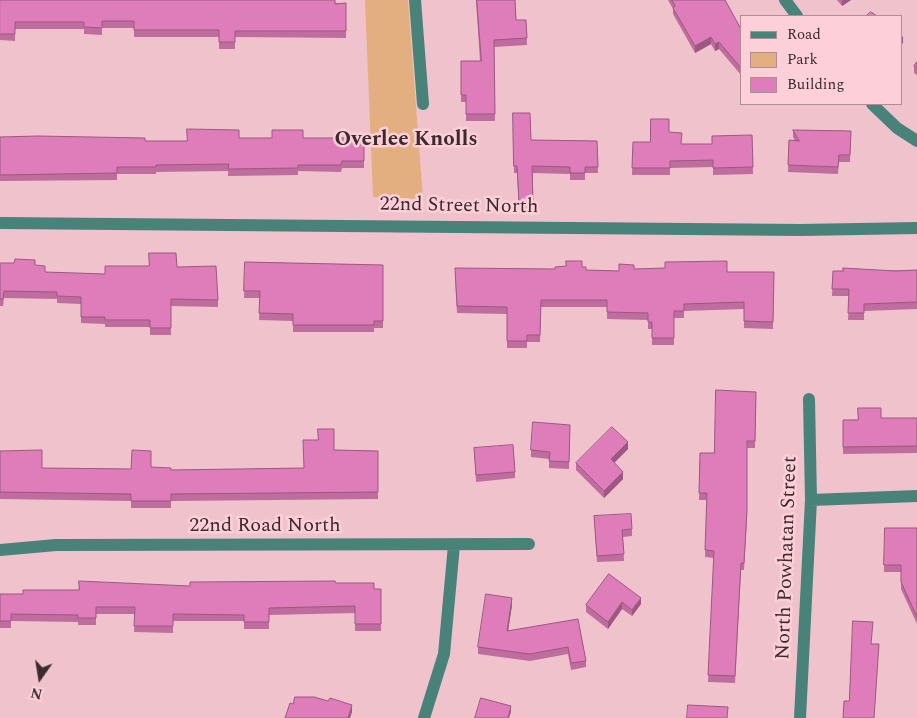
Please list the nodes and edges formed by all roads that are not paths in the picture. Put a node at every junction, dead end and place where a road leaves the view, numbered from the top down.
1 (415, 0) edge
2 (785, 0) edge
3 (795, 15) edge
4 (423, 104) dead end
5 (873, 105) edge
6 (917, 141) edge
7 (0, 223) edge
8 (917, 228) edge
9 (809, 399) dead end
10 (917, 496) edge
11 (811, 500) junction
12 (530, 544) dead end
13 (454, 545) junction
14 (0, 550) edge
15 (424, 718) edge
16 (800, 718) edge

1 - 4 street
2 - 3 street
5 - 6 street
7 - 8 street, 22nd Street North
9 - 11 street, North Powhatan Street
10 - 11 street
11 - 16 street, North Powhatan Street
12 - 13 street, 22nd Road North
13 - 14 street, 22nd Road North
13 - 15 street

